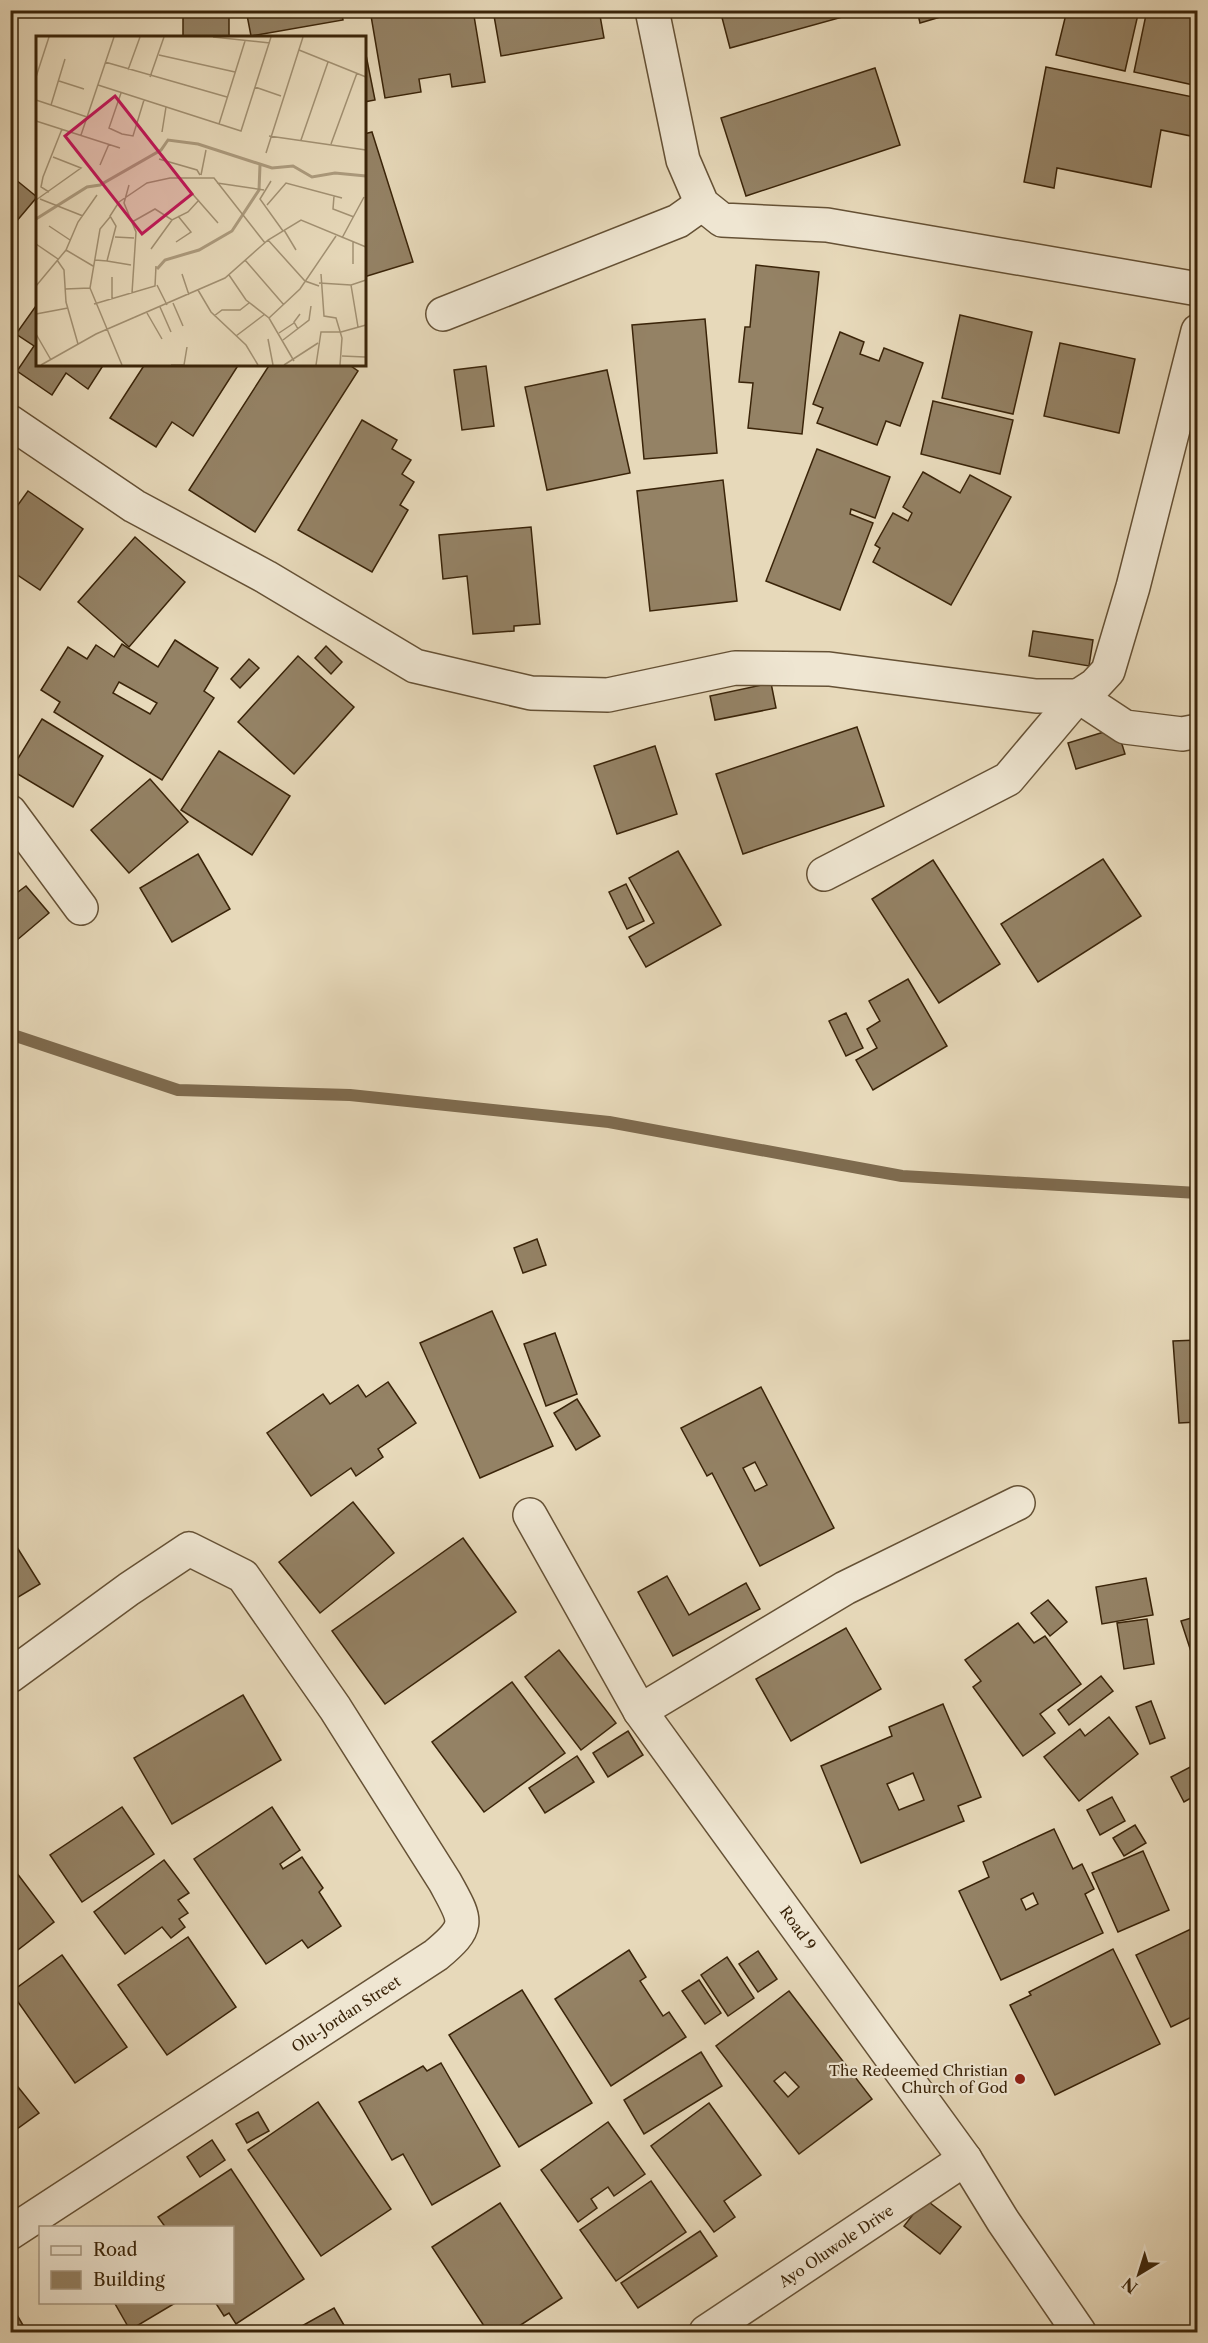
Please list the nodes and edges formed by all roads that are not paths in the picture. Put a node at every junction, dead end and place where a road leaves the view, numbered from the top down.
1 (652, 10) edge
2 (702, 204) junction
3 (1197, 289) edge
4 (443, 314) dead end
5 (1197, 331) edge
6 (10, 422) edge
7 (1078, 696) junction
8 (1197, 731) edge
9 (10, 812) edge
10 (824, 874) dead end
11 (81, 908) dead end
12 (1018, 1503) dead end
13 (530, 1515) dead end
14 (10, 1676) edge
15 (640, 1710) junction
16 (965, 2159) junction
17 (10, 2233) edge
18 (706, 2332) edge
19 (1079, 2332) edge

1 - 2 street
2 - 3 street
2 - 4 street
5 - 7 street
6 - 7 street
7 - 8 street
7 - 10 street
9 - 11 street
12 - 15 street
13 - 15 street, Road 9
14 - 17 street, Olu-Jordan Street
15 - 16 street, Road 9
16 - 18 street, Ayo Oluwole Drive
16 - 19 street, Road 9

